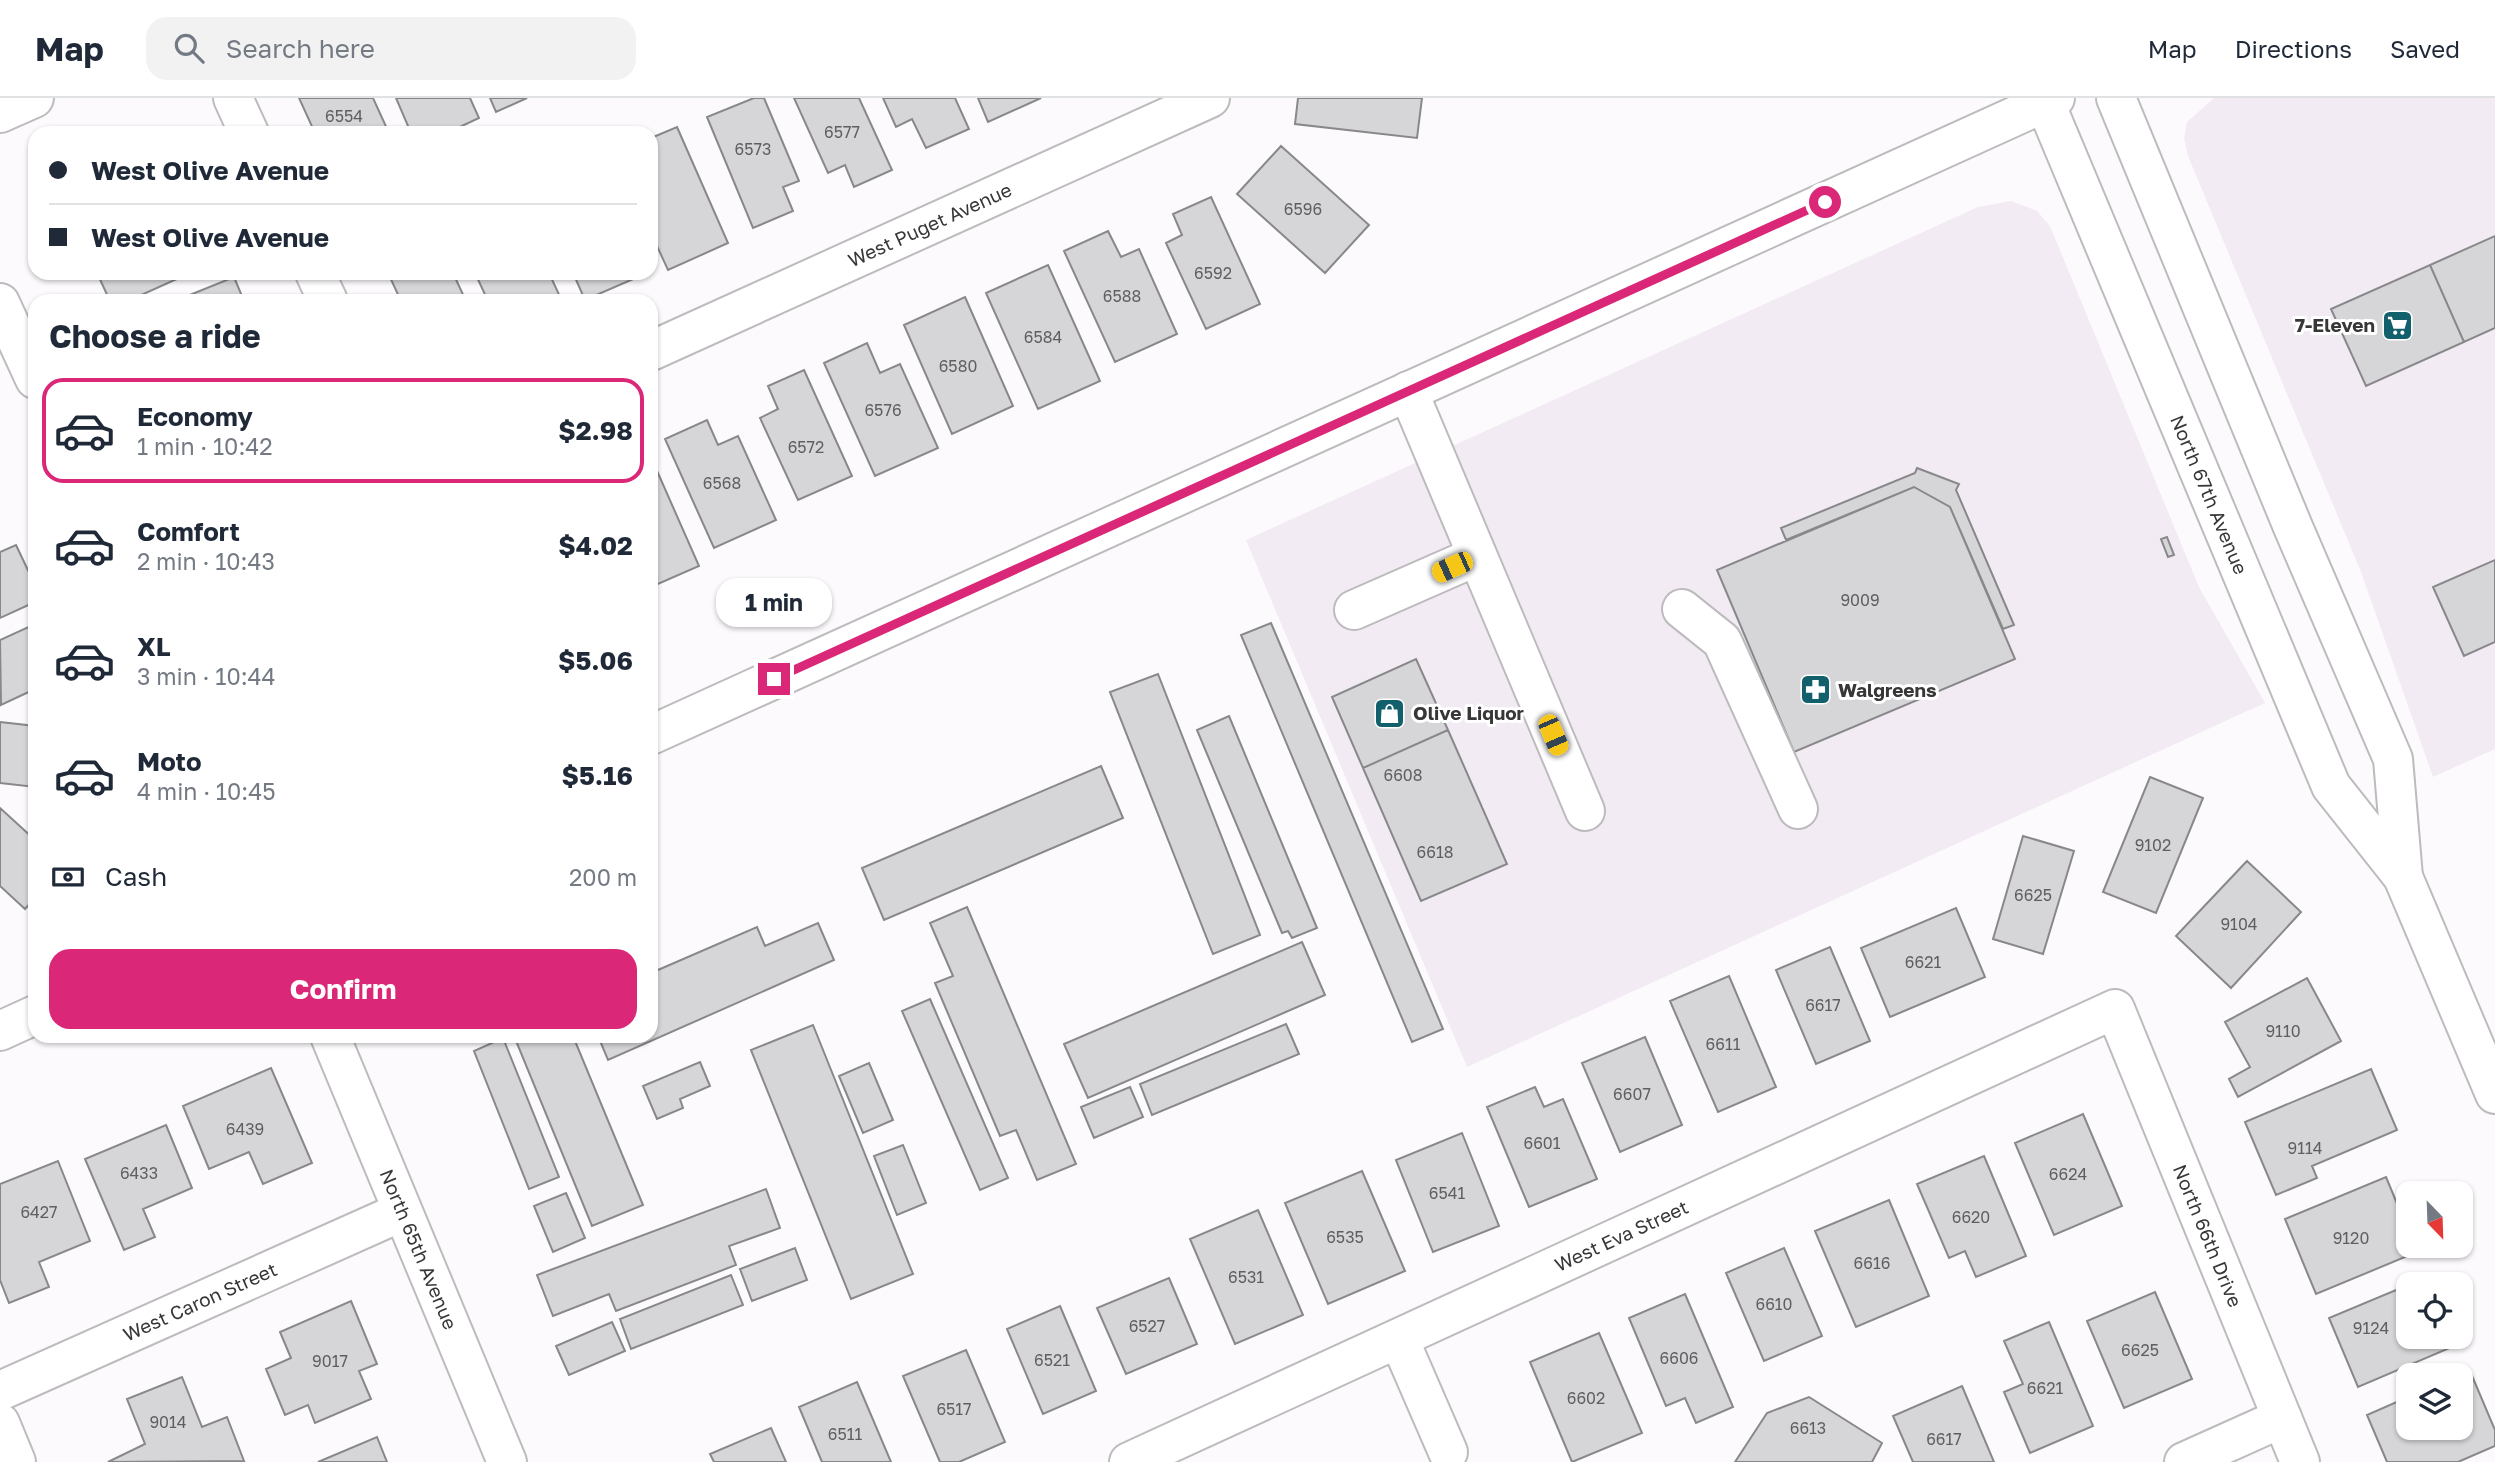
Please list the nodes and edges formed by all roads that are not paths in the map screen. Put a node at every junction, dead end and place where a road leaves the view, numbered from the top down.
1 (33, 98) edge
2 (233, 98) edge
3 (1210, 98) edge
4 (2116, 98) edge
5 (2048, 100) edge
6 (0, 113) edge
7 (246, 126) edge
8 (0, 303) edge
9 (658, 348) edge
10 (28, 364) edge
11 (1408, 391) junction
12 (1477, 556) junction
13 (1682, 609) dead end
14 (1354, 610) dead end
15 (658, 732) edge
16 (1798, 809) dead end
17 (1586, 811) dead end
18 (2403, 877) junction
19 (2115, 1009) joint
20 (28, 1018) edge
21 (0, 1031) edge
22 (333, 1043) edge
23 (2495, 1094) edge
24 (401, 1212) junction
25 (1399, 1339) junction
26 (0, 1391) edge
27 (2282, 1418) junction
28 (0, 1423) edge
29 (1448, 1452) dead end
30 (16, 1462) edge
31 (507, 1462) edge
32 (1129, 1462) edge
33 (2184, 1462) edge
34 (2300, 1462) edge

1 - 6 street
2 - 7 street
3 - 9 street, West Puget Avenue
4 - 18 street, North 67th Avenue
5 - 11 street
5 - 18 street, North 67th Avenue
8 - 10 street
11 - 12 street
11 - 15 street
12 - 14 street
12 - 17 street
13 - 16 street
18 - 23 street, North 67th Avenue
19 - 25 street, West Eva Street
19 - 27 street, North 66th Drive
20 - 21 street
22 - 24 street, North 65th Avenue
24 - 26 street, West Caron Street
24 - 31 street, North 65th Avenue
25 - 29 street
25 - 32 street, West Eva Street
27 - 33 street
27 - 34 street, North 66th Drive
28 - 30 street

